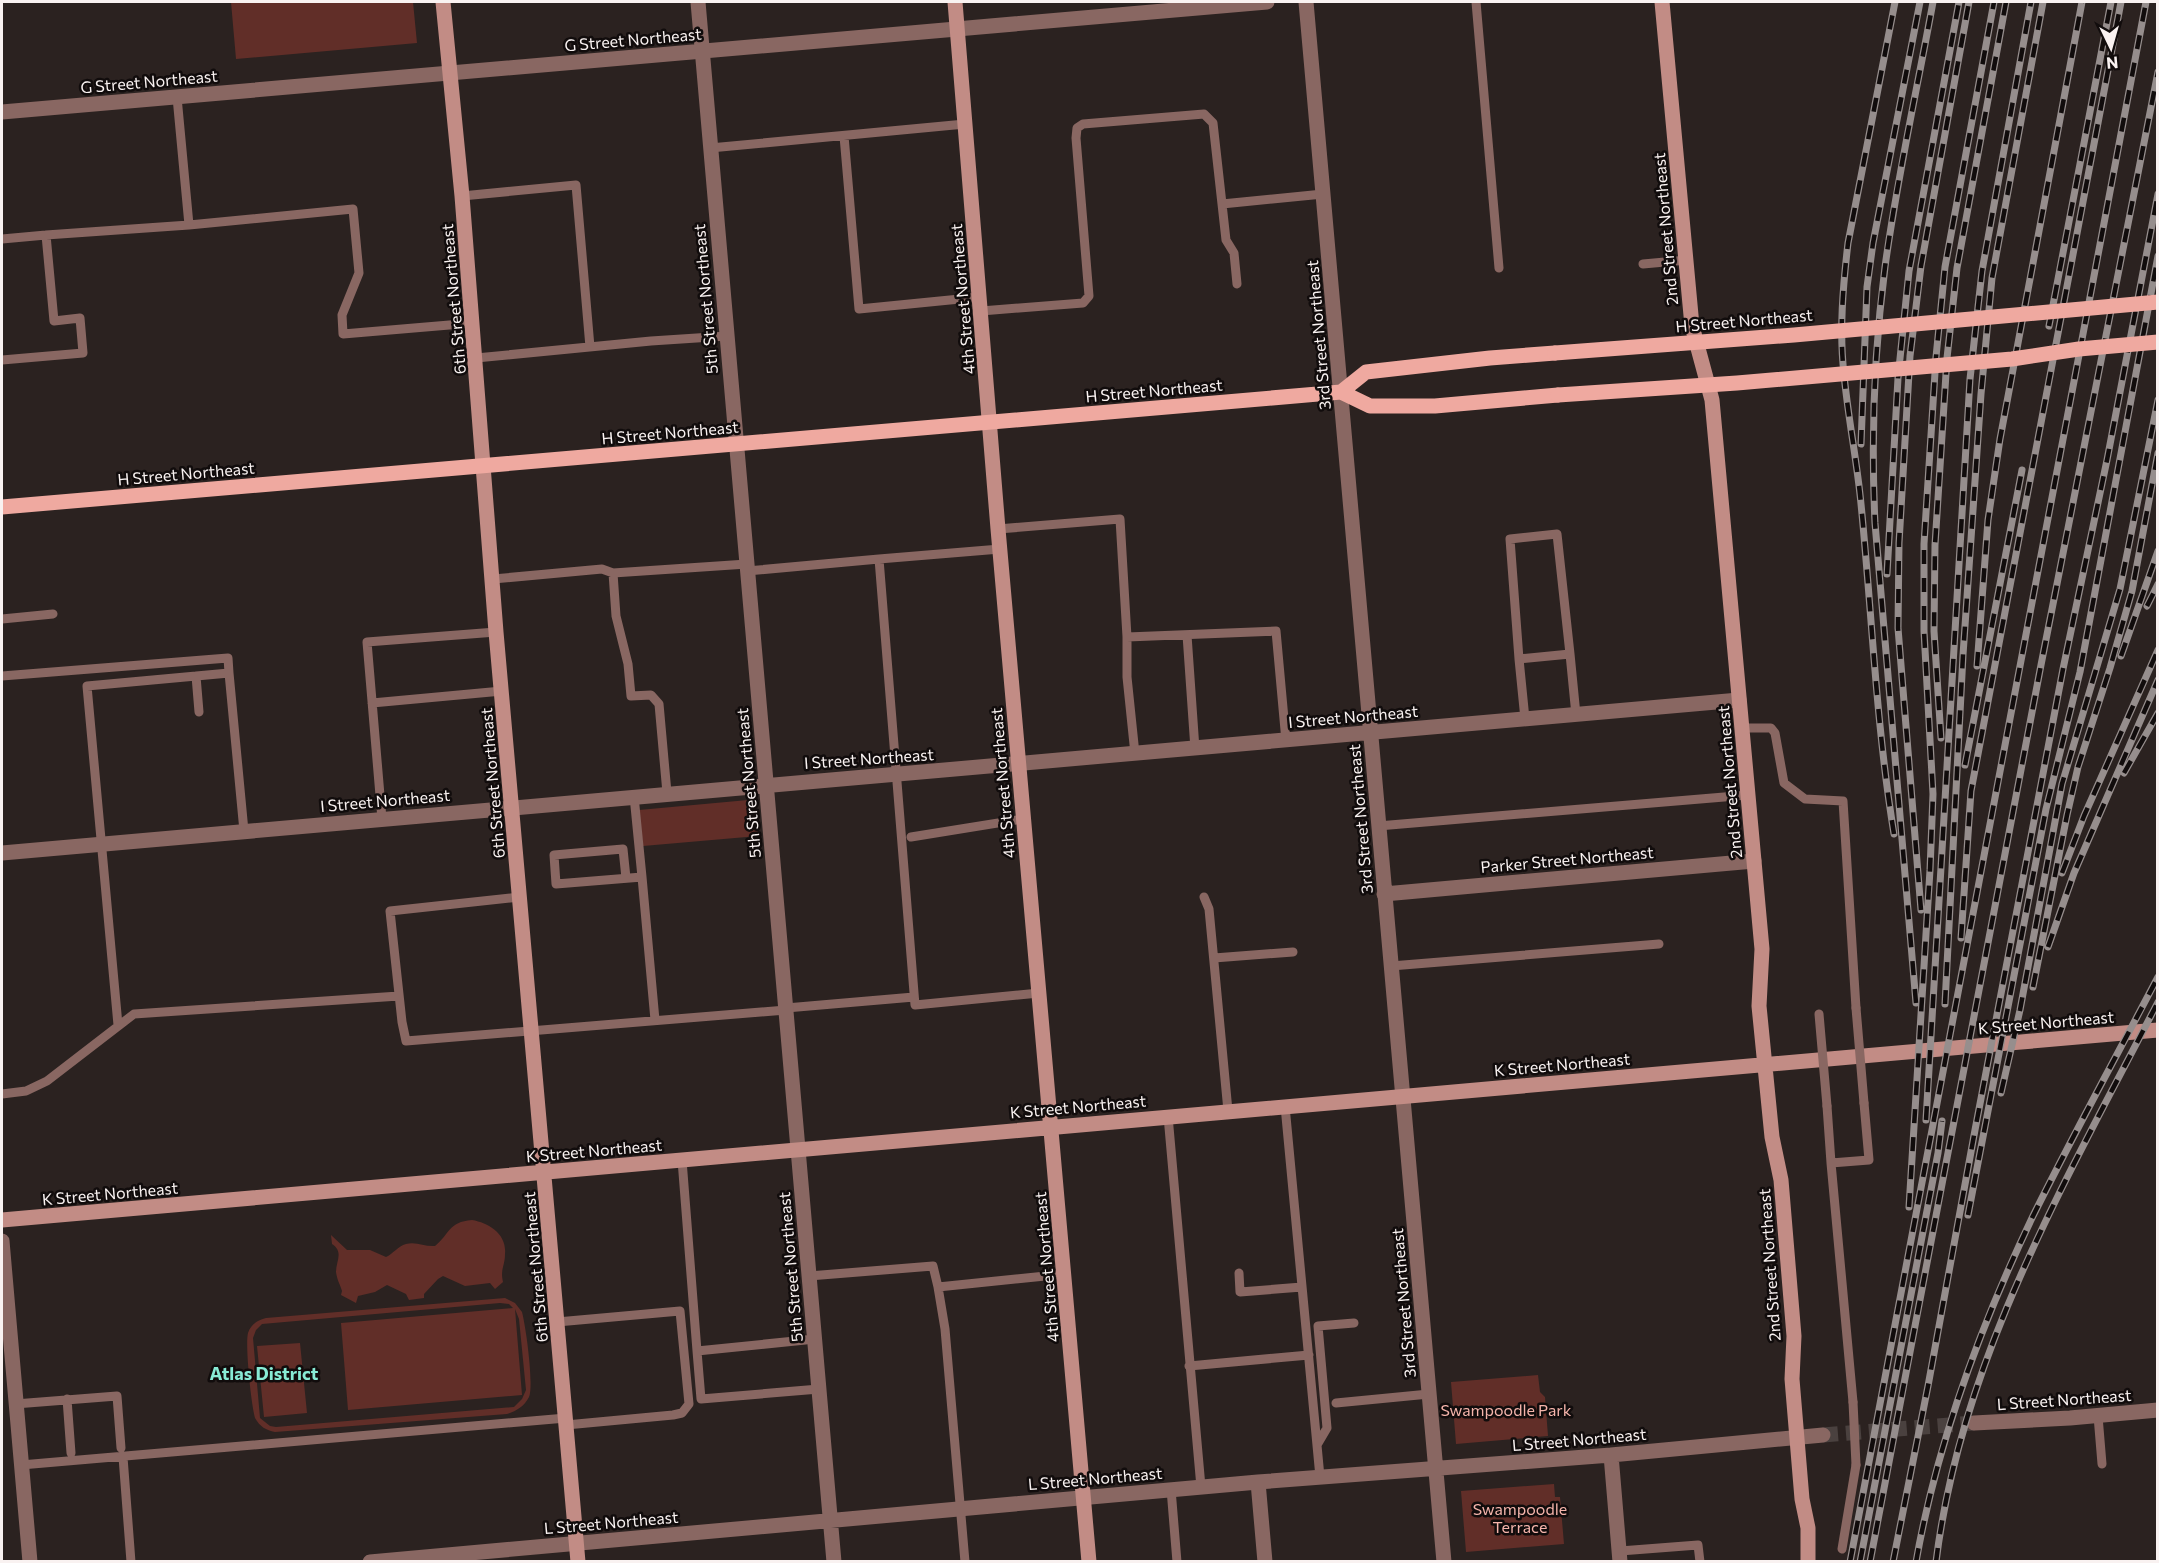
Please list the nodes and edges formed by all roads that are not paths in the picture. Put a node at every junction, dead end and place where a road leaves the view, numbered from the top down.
1 (443, 2) edge
2 (698, 2) edge
3 (955, 2) edge
4 (1267, 2) edge
5 (1306, 2) edge
6 (1476, 2) edge
7 (1662, 2) edge
8 (957, 28) junction
9 (702, 51) junction
10 (450, 72) junction
11 (177, 97) junction
12 (2, 112) edge
13 (965, 124) junction
14 (844, 136) junction
15 (710, 148) junction
16 (1323, 194) junction
17 (462, 196) junction
18 (1222, 204) junction
19 (189, 225) junction
20 (46, 235) junction
21 (2, 239) edge
22 (1686, 260) junction
23 (1643, 264) dead end
24 (1499, 268) dead end
25 (1237, 284) dead end
26 (2157, 302) edge
27 (980, 304) junction
28 (473, 323) junction
29 (727, 336) junction
30 (2157, 342) edge
31 (590, 347) junction
32 (476, 358) junction
33 (2, 360) edge
34 (1341, 392) junction
35 (990, 422) junction
36 (736, 444) junction
37 (484, 466) junction
38 (2, 507) edge
39 (998, 529) junction
40 (1000, 549) junction
41 (879, 559) junction
42 (747, 568) junction
43 (613, 573) junction
44 (493, 579) junction
45 (53, 614) dead end
46 (2, 619) edge
47 (496, 632) junction
48 (1186, 635) junction
49 (1127, 637) junction
50 (1570, 654) junction
51 (1519, 659) junction
52 (229, 674) junction
53 (2, 676) edge
54 (196, 676) junction
55 (502, 691) junction
56 (1740, 700) junction
57 (372, 704) junction
58 (199, 712) dead end
59 (1576, 715) junction
60 (1525, 719) junction
61 (1742, 728) junction
62 (1370, 733) junction
63 (1286, 741) junction
64 (1195, 749) junction
65 (1135, 754) junction
66 (1019, 765) junction
67 (897, 774) junction
68 (766, 785) junction
69 (667, 794) junction
70 (1748, 795) junction
71 (634, 796) junction
72 (512, 807) junction
73 (382, 819) junction
74 (1023, 819) junction
75 (1378, 826) junction
76 (244, 831) junction
77 (911, 837) dead end
78 (102, 844) junction
79 (2, 853) edge
80 (1754, 861) junction
81 (642, 877) junction
82 (626, 878) junction
83 (1384, 894) junction
84 (520, 897) junction
85 (1204, 897) dead end
86 (1659, 944) dead end
87 (1293, 951) dead end
88 (1214, 958) junction
89 (1391, 966) junction
90 (1039, 993) junction
91 (399, 996) junction
92 (914, 997) junction
93 (786, 1009) junction
94 (1819, 1014) dead end
95 (655, 1020) junction
96 (118, 1025) junction
97 (2157, 1030) edge
98 (532, 1032) junction
99 (1765, 1064) junction
100 (2, 1094) edge
101 (1402, 1096) junction
102 (1285, 1106) junction
103 (1228, 1111) junction
104 (1168, 1116) junction
105 (1052, 1127) junction
106 (798, 1150) junction
107 (682, 1161) junction
108 (1832, 1163) junction
109 (545, 1173) junction
110 (2, 1220) edge
111 (2, 1241) edge
112 (1239, 1273) dead end
113 (1065, 1274) junction
114 (809, 1276) junction
115 (938, 1287) junction
116 (1302, 1287) junction
117 (557, 1322) junction
118 (1354, 1323) dead end
119 (814, 1339) junction
120 (697, 1351) junction
121 (1309, 1355) junction
122 (1190, 1366) junction
123 (819, 1389) junction
124 (1429, 1394) junction
125 (67, 1399) junction
126 (1336, 1403) dead end
127 (15, 1404) junction
128 (2157, 1410) edge
129 (2098, 1416) junction
130 (566, 1422) junction
131 (1974, 1423) tunnel mouth
132 (1823, 1435) tunnel mouth
133 (1798, 1438) junction
134 (1317, 1445) junction
135 (122, 1452) junction
136 (71, 1453) dead end
137 (1611, 1455) junction
138 (2102, 1464) dead end
139 (21, 1465) junction
140 (1436, 1469) junction
141 (1320, 1477) junction
142 (1258, 1482) junction
143 (1201, 1487) junction
144 (1171, 1489) junction
145 (1083, 1497) junction
146 (960, 1508) junction
147 (830, 1521) junction
148 (577, 1543) junction
149 (1842, 1549) dead end
150 (1620, 1556) edge
151 (30, 1562) edge
152 (131, 1562) edge
153 (370, 1562) edge
154 (578, 1562) edge
155 (834, 1562) edge
156 (965, 1562) edge
157 (1089, 1562) edge
158 (1177, 1562) edge
159 (1265, 1562) edge
160 (1444, 1562) edge
161 (1700, 1562) edge
162 (1808, 1562) edge

1 - 10 street, 6th Street Northeast
2 - 9 street, 5th Street Northeast
3 - 8 street, 4th Street Northeast
4 - 8 street, G Street Northeast
5 - 16 street, 3rd Street Northeast
6 - 24 lane
7 - 22 street, 2nd Street Northeast
8 - 9 street, G Street Northeast
8 - 13 street, 4th Street Northeast
9 - 10 street, G Street Northeast
9 - 15 street, 5th Street Northeast
10 - 11 street, G Street Northeast
10 - 17 street, 6th Street Northeast
11 - 12 street, G Street Northeast
11 - 19 lane
13 - 14 lane
13 - 27 street, 4th Street Northeast
14 - 15 lane
14 - 27 lane
15 - 29 street, 5th Street Northeast
16 - 18 lane
16 - 34 street, 3rd Street Northeast
17 - 28 street, 6th Street Northeast
17 - 31 lane
18 - 25 lane
18 - 27 lane
19 - 20 lane
19 - 28 lane
20 - 21 lane
20 - 33 lane
22 - 23 lane
22 - 56 street, 2nd Street Northeast
26 - 34 main road, H Street Northeast, bridge
27 - 35 street, 4th Street Northeast
28 - 32 street, 6th Street Northeast
29 - 31 lane
29 - 36 street, 5th Street Northeast
30 - 34 main road, bridge
31 - 32 lane
32 - 37 street, 6th Street Northeast
34 - 35 main road, H Street Northeast
34 - 62 street, 3rd Street Northeast
35 - 36 main road, H Street Northeast
35 - 39 street, 4th Street Northeast
36 - 37 main road, H Street Northeast
36 - 42 street, 5th Street Northeast
37 - 38 main road, H Street Northeast
37 - 44 street, 6th Street Northeast
39 - 40 street, 4th Street Northeast
39 - 49 lane
40 - 41 lane
40 - 66 street, 4th Street Northeast
41 - 42 lane
41 - 67 lane
42 - 43 lane
42 - 68 street, 5th Street Northeast
43 - 44 lane
43 - 69 lane
44 - 47 street, 6th Street Northeast
45 - 46 lane
47 - 55 street, 6th Street Northeast
47 - 57 lane
48 - 49 lane
48 - 63 lane
48 - 64 lane
49 - 65 lane
50 - 51 lane
50 - 51 lane
50 - 59 lane
51 - 60 lane
52 - 53 lane
52 - 54 lane
52 - 76 lane
54 - 58 lane
54 - 78 lane
55 - 57 lane
55 - 72 street, 6th Street Northeast
56 - 59 street, I Street Northeast
56 - 61 street, 2nd Street Northeast
57 - 73 lane
59 - 60 street, I Street Northeast
60 - 62 street, I Street Northeast
61 - 70 street, 2nd Street Northeast
61 - 108 lane, bridge
62 - 63 street, I Street Northeast
62 - 75 street, 3rd Street Northeast
63 - 64 street, I Street Northeast
64 - 65 street, I Street Northeast
65 - 66 street, I Street Northeast
66 - 67 street, I Street Northeast
66 - 74 street, 4th Street Northeast
67 - 68 street, I Street Northeast
67 - 92 lane
68 - 69 street, I Street Northeast
68 - 93 street, 5th Street Northeast
69 - 71 street, I Street Northeast
70 - 75 lane
70 - 80 street, 2nd Street Northeast
71 - 72 street, I Street Northeast
71 - 81 lane
72 - 73 street, I Street Northeast
72 - 84 street, 6th Street Northeast
73 - 76 street, I Street Northeast
74 - 77 lane
74 - 90 street, 4th Street Northeast
75 - 83 street, 3rd Street Northeast
76 - 78 street, I Street Northeast
78 - 79 street, I Street Northeast
78 - 96 lane
80 - 83 street, Parker Street Northeast
80 - 99 street, 2nd Street Northeast
81 - 82 lane
81 - 95 lane
82 - 82 lane
83 - 89 street, 3rd Street Northeast
84 - 91 lane
84 - 98 street, 6th Street Northeast
85 - 88 lane
86 - 89 lane
87 - 88 lane
88 - 103 lane
89 - 101 street, 3rd Street Northeast
90 - 92 lane
90 - 105 street, 4th Street Northeast
91 - 96 lane
91 - 98 lane
92 - 93 lane
93 - 95 lane
93 - 106 street, 5th Street Northeast
94 - 108 lane, bridge
95 - 98 lane
96 - 100 lane
97 - 99 street, K Street Northeast
98 - 109 street, 6th Street Northeast
99 - 101 street, K Street Northeast
99 - 133 street, 2nd Street Northeast
101 - 102 street, K Street Northeast
101 - 124 street, 3rd Street Northeast
102 - 103 street, K Street Northeast
102 - 116 lane
103 - 104 street, K Street Northeast
104 - 105 street, K Street Northeast
104 - 122 lane
105 - 106 street, K Street Northeast
105 - 113 street, 4th Street Northeast
106 - 107 street, K Street Northeast
106 - 114 street, 5th Street Northeast
107 - 109 street, K Street Northeast
107 - 120 lane
108 - 149 lane, bridge
109 - 110 street, K Street Northeast
109 - 117 street, 6th Street Northeast
111 - 127 street
112 - 116 lane
113 - 115 lane
113 - 145 street, 4th Street Northeast
114 - 115 lane
114 - 119 street, 5th Street Northeast
115 - 146 lane
116 - 121 lane
117 - 130 street, 6th Street Northeast
117 - 130 lane
118 - 134 lane
119 - 120 lane
119 - 123 street, 5th Street Northeast
120 - 123 lane
121 - 122 lane
121 - 134 lane
122 - 143 lane
123 - 147 street, 5th Street Northeast
124 - 126 lane
124 - 140 street, 3rd Street Northeast
125 - 127 lane
125 - 135 lane
125 - 136 lane
127 - 139 street
128 - 129 street, L Street Northeast
129 - 131 street, L Street Northeast
129 - 138 lane
130 - 135 lane
130 - 148 street, 6th Street Northeast
132 - 133 street, L Street Northeast
133 - 137 street, L Street Northeast
133 - 162 street, 2nd Street Northeast
134 - 141 lane
135 - 139 lane
135 - 152 lane
137 - 140 street, L Street Northeast
137 - 150 street
139 - 151 street
140 - 141 street, L Street Northeast
140 - 160 street, 3rd Street Northeast
141 - 142 street, L Street Northeast
142 - 143 street, L Street Northeast
142 - 159 street
143 - 144 street, L Street Northeast
144 - 145 street, L Street Northeast
144 - 158 lane
145 - 146 street, L Street Northeast
145 - 157 street, 4th Street Northeast
146 - 147 street, L Street Northeast
146 - 156 lane
147 - 148 street, L Street Northeast
147 - 155 street, 5th Street Northeast
148 - 153 street, L Street Northeast
148 - 154 street, 6th Street Northeast
150 - 161 lane

